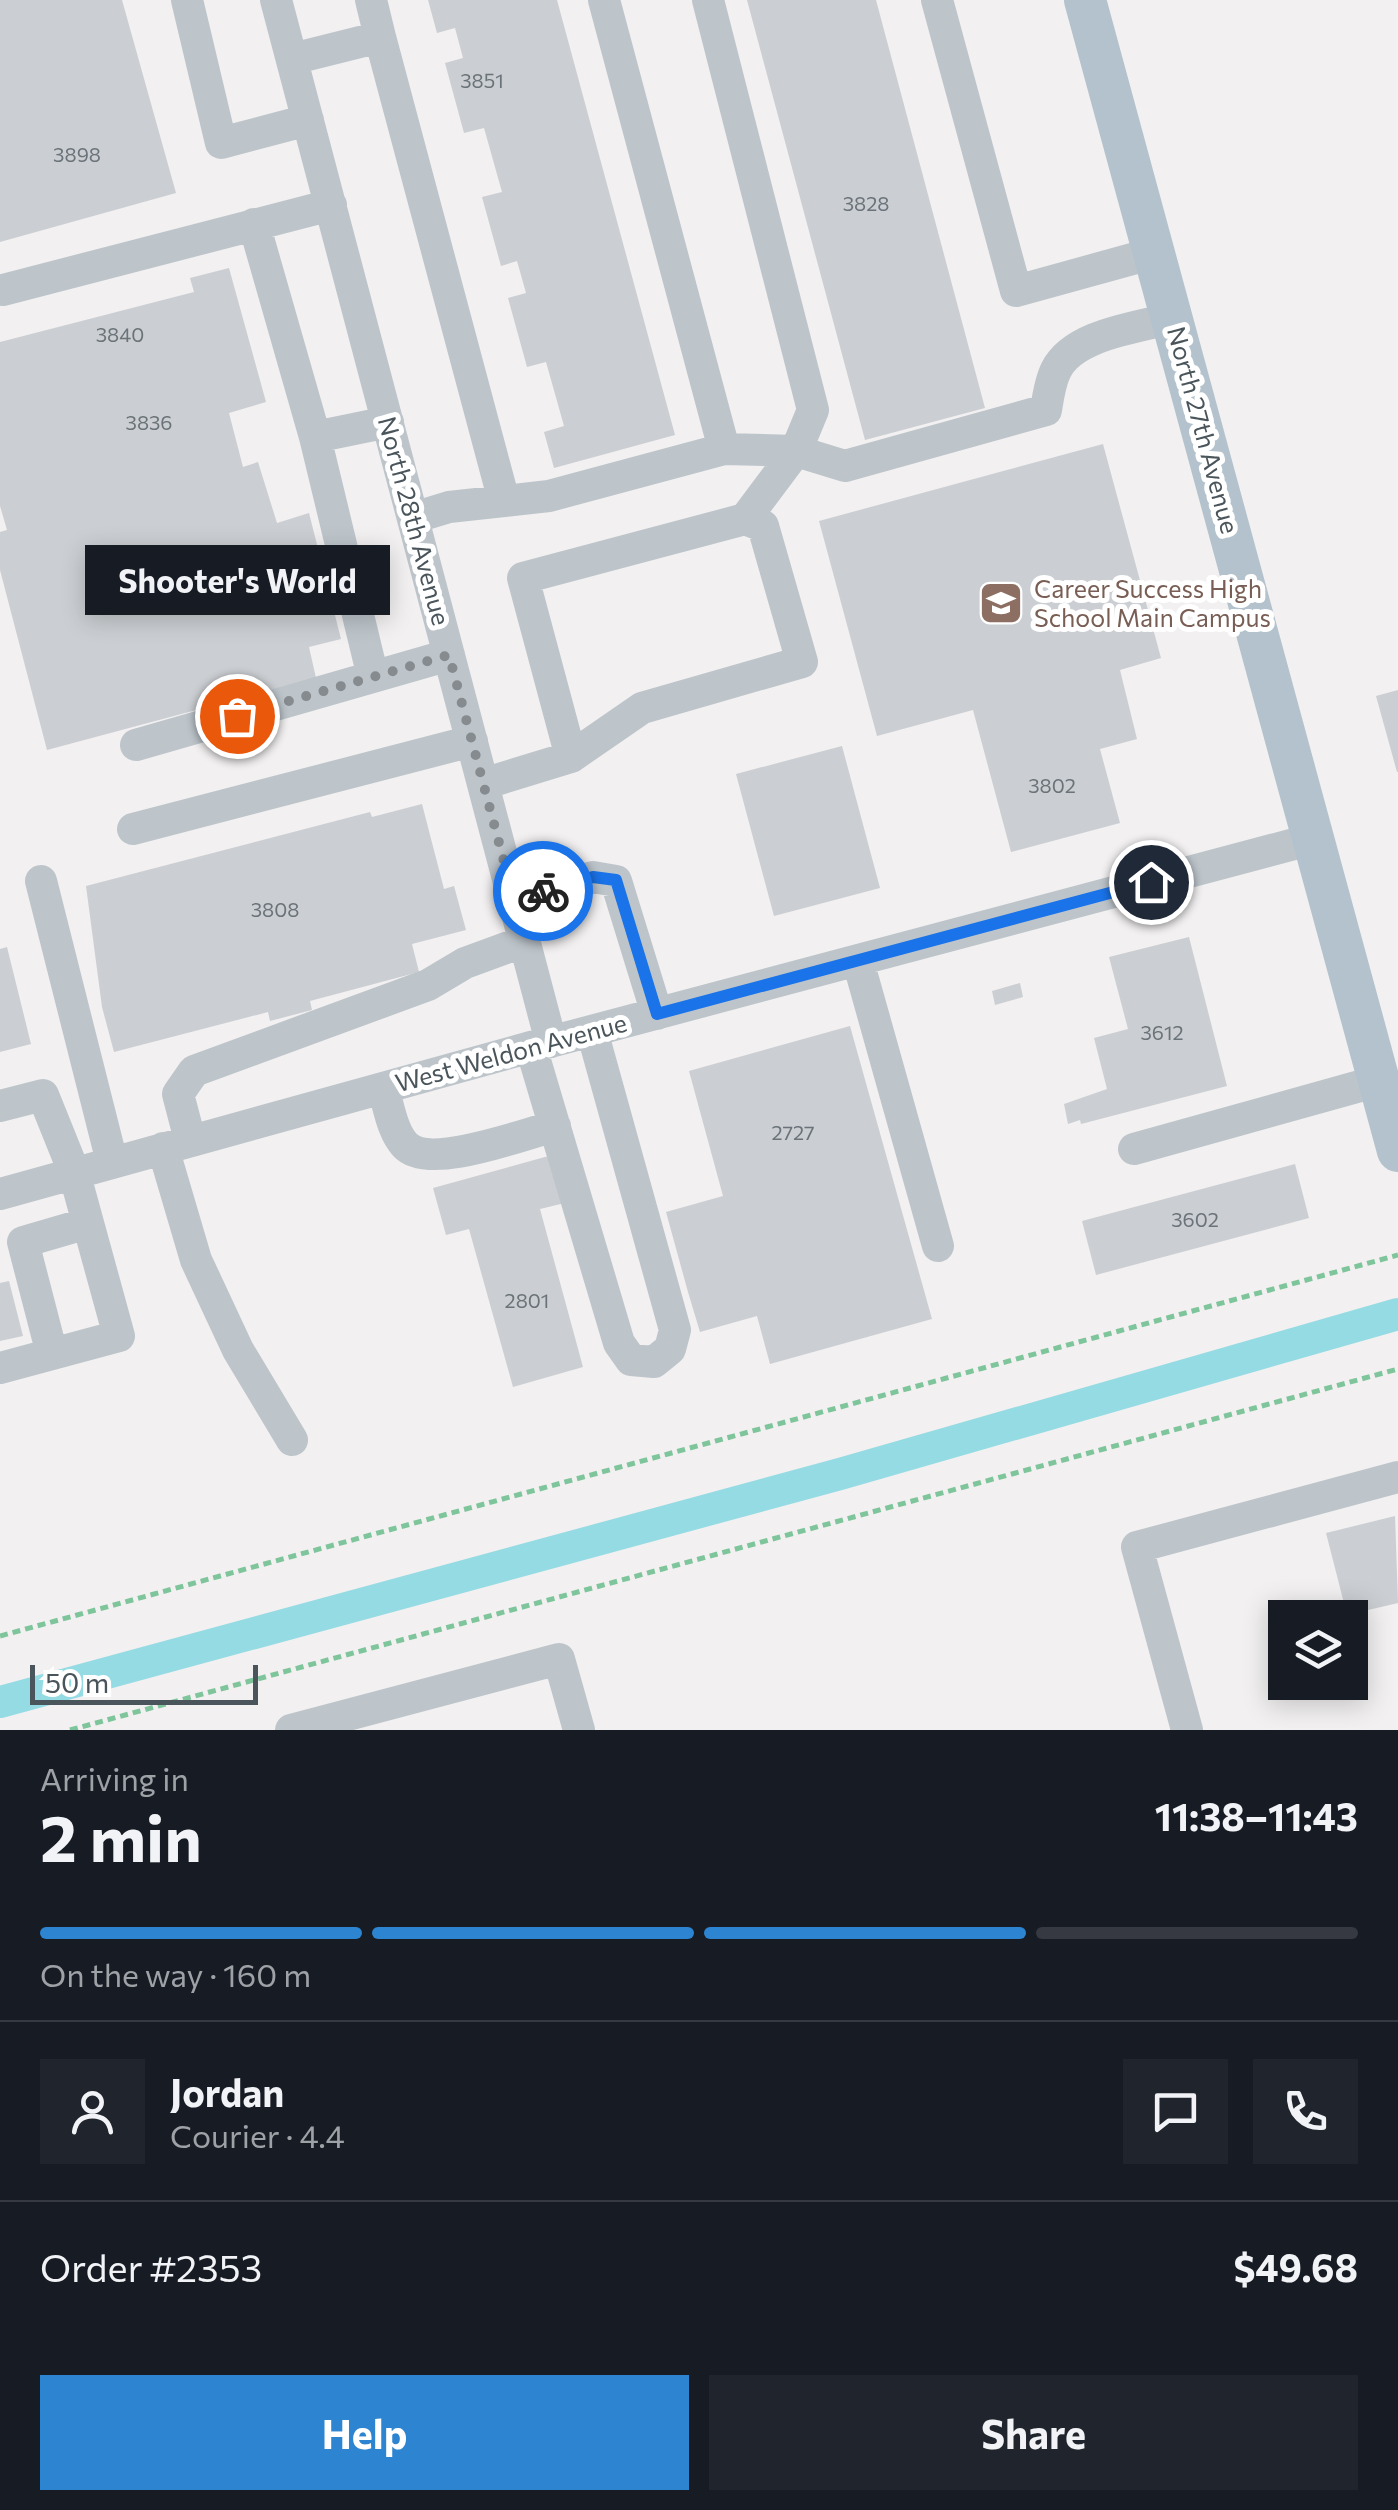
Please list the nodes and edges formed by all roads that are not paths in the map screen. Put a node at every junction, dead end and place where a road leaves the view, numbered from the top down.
1 (187, 0) edge
2 (276, 0) edge
3 (371, 0) edge
4 (604, 0) edge
5 (708, 0) edge
6 (937, 0) edge
7 (1085, 0) edge
8 (380, 37) junction
9 (292, 59) junction
10 (308, 120) junction
11 (331, 205) junction
12 (254, 224) junction
13 (1154, 253) junction
14 (3, 290) dead end
15 (1172, 318) junction
16 (388, 422) junction
17 (315, 437) junction
18 (724, 449) junction
19 (796, 452) junction
20 (504, 501) junction
21 (413, 518) junction
22 (745, 518) junction
23 (449, 655) junction
24 (373, 677) junction
25 (472, 742) junction
26 (136, 745) dead end
27 (570, 758) junction
28 (483, 784) junction
29 (132, 829) dead end
30 (1314, 839) junction
31 (40, 881) dead end
32 (514, 899) junction
33 (525, 941) junction
34 (858, 960) junction
35 (657, 1014) junction
36 (592, 1031) junction
37 (542, 1045) junction
38 (1378, 1081) junction
39 (383, 1088) junction
40 (0, 1106) edge
41 (554, 1126) junction
42 (177, 1144) junction
43 (1134, 1149) dead end
44 (1398, 1151) edge
45 (112, 1162) junction
46 (74, 1172) junction
47 (0, 1194) edge
48 (88, 1223) junction
49 (938, 1246) dead end
50 (52, 1354) junction
51 (0, 1368) edge
52 (292, 1440) dead end
53 (1398, 1477) edge
54 (291, 1730) edge
55 (579, 1730) edge
56 (1187, 1730) edge

1 - 10 street
2 - 9 street, North 28th Avenue
3 - 8 street
4 - 18 street
5 - 19 street
6 - 13 street
7 - 13 main road, North 27th Avenue
8 - 9 street
8 - 20 street
9 - 10 street, North 28th Avenue
10 - 11 street, North 28th Avenue
11 - 12 street
11 - 16 street, North 28th Avenue
12 - 14 street
12 - 17 street
13 - 15 main road, North 27th Avenue
15 - 19 street
15 - 30 main road, North 27th Avenue
16 - 17 street
16 - 21 street, North 28th Avenue
17 - 24 street
18 - 19 street
18 - 20 street
19 - 22 street
20 - 21 street
21 - 23 street, North 28th Avenue
22 - 27 street
22 - 27 street
23 - 24 street
23 - 25 street, North 28th Avenue
24 - 26 street
25 - 28 street, North 28th Avenue
25 - 29 street
27 - 28 street
28 - 32 street, North 28th Avenue
30 - 34 street, West Weldon Avenue
30 - 38 main road, North 27th Avenue
31 - 45 street
32 - 33 street, North 28th Avenue
32 - 35 street
33 - 37 street, North 28th Avenue
33 - 42 street
34 - 35 street, West Weldon Avenue
34 - 49 street
35 - 36 street, West Weldon Avenue
36 - 37 street, West Weldon Avenue
36 - 41 street, North 28th Avenue
37 - 39 street, West Weldon Avenue
37 - 41 street, North 28th Avenue
38 - 43 street
38 - 44 main road, North 27th Avenue
39 - 41 street
39 - 42 street, West Weldon Avenue
40 - 46 street
42 - 45 street, West Weldon Avenue
42 - 52 street
45 - 46 street, West Weldon Avenue
46 - 47 street, West Weldon Avenue
46 - 48 street
48 - 50 street
48 - 50 street
50 - 51 street
53 - 56 street
54 - 55 street

